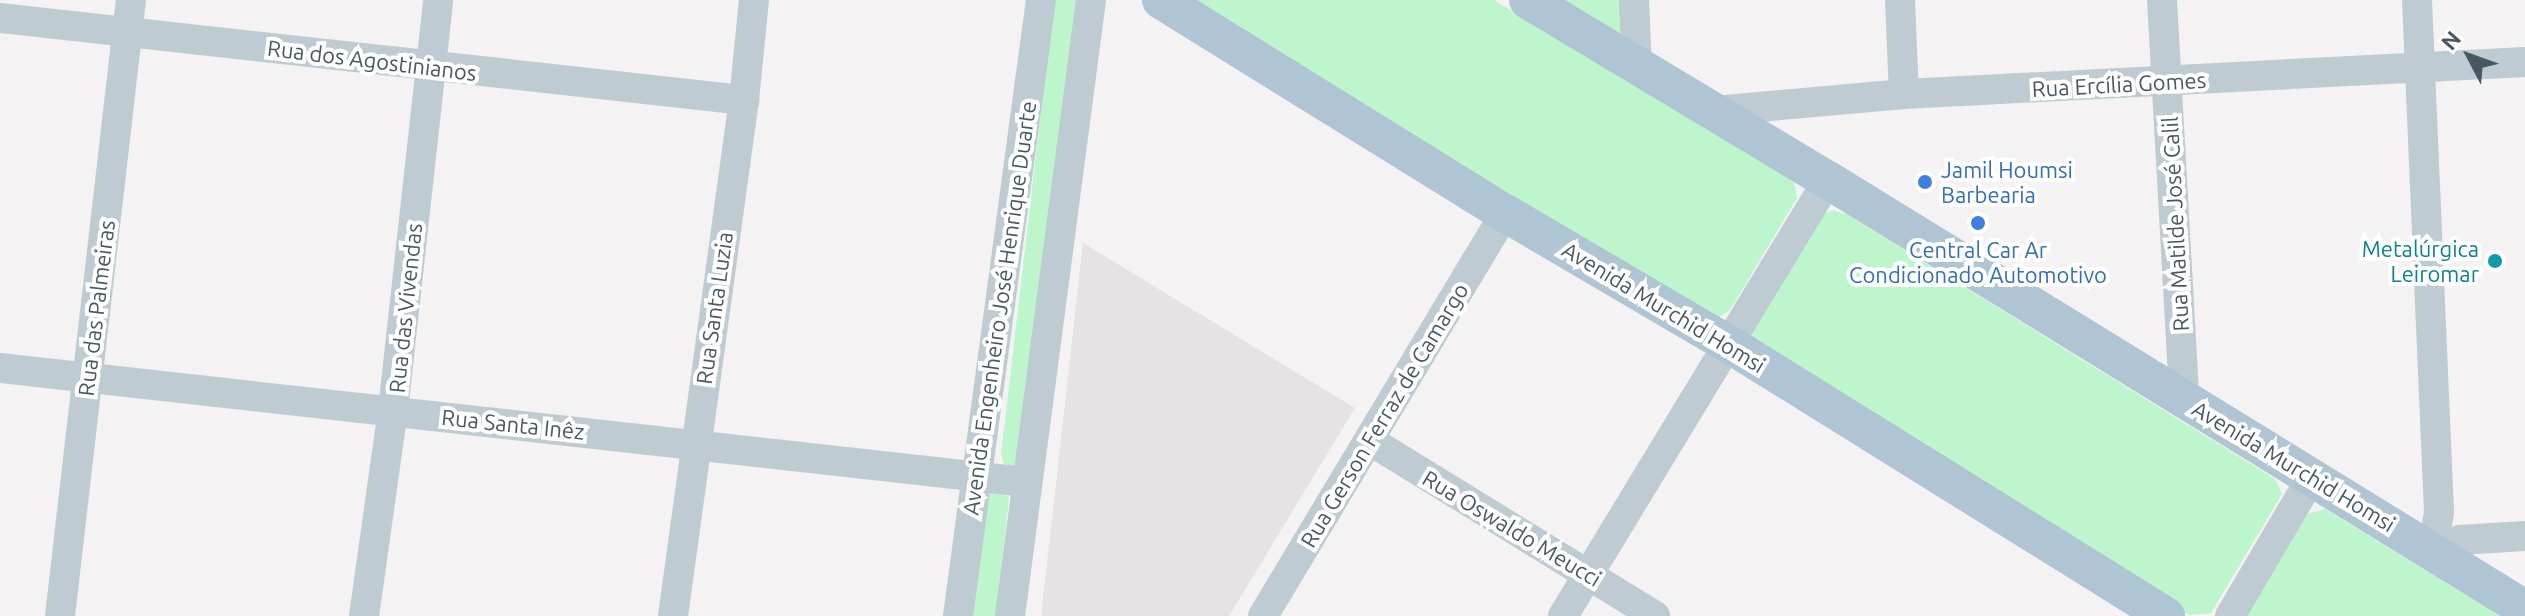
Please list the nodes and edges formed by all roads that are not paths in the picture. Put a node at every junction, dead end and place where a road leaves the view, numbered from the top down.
1 (131, 0) edge
2 (438, 0) edge
3 (754, 0) edge
4 (1041, 0) edge
5 (1091, 0) edge
6 (1161, 0) edge
7 (1528, 0) edge
8 (1634, 0) edge
9 (1900, 0) edge
10 (2162, 0) edge
11 (2417, 0) edge
12 (0, 18) edge
13 (128, 32) junction
14 (2525, 62) edge
15 (1637, 65) junction
16 (2421, 67) junction
17 (432, 68) junction
18 (2167, 82) junction
19 (1904, 94) junction
20 (744, 100) junction
21 (1714, 111) junction
22 (1828, 180) junction
23 (1505, 213) junction
24 (1727, 343) junction
25 (0, 368) edge
26 (88, 378) junction
27 (2184, 399) junction
28 (393, 410) junction
29 (1369, 440) junction
30 (694, 444) junction
31 (2312, 477) junction
32 (975, 479) junction
33 (1026, 482) junction
34 (2525, 536) edge
35 (2433, 551) junction
36 (1589, 574) junction
37 (2525, 609) edge
38 (60, 616) edge
39 (364, 616) edge
40 (673, 616) edge
41 (958, 616) edge
42 (1010, 616) edge
43 (1263, 616) edge
44 (1563, 616) edge
45 (1655, 616) edge
46 (2166, 616) edge
47 (2230, 616) edge

1 - 13 street, Rua das Palmeiras
2 - 17 street, Rua das Vivendas
3 - 20 street, Rua Santa Luzia
4 - 32 street, Avenida Engenheiro José Henrique Duarte
5 - 33 street
6 - 23 main road, Avenida Murchid Homsi
7 - 15 main road, Avenida Murchid Homsi
8 - 15 street
9 - 19 street
10 - 18 street, Rua Matilde José Calil
11 - 16 street
12 - 13 street, Rua dos Agostinianos
13 - 17 street, Rua dos Agostinianos
13 - 26 street, Rua das Palmeiras
14 - 16 street, Rua Ercília Gomes
15 - 21 main road, Avenida Murchid Homsi
16 - 18 street, Rua Ercília Gomes
16 - 35 street
17 - 20 street, Rua dos Agostinianos
17 - 28 street, Rua das Vivendas
18 - 19 street, Rua Ercília Gomes
18 - 27 street, Rua Matilde José Calil
19 - 21 street, Rua Ercília Gomes
20 - 30 street, Rua Santa Luzia
21 - 22 main road, Avenida Murchid Homsi
22 - 24 street
22 - 27 main road, Avenida Murchid Homsi
23 - 24 main road, Avenida Murchid Homsi
23 - 29 street, Rua Gerson Ferraz de Camargo
24 - 36 street
24 - 46 main road, Avenida Murchid Homsi
25 - 26 street, Rua Santa Inêz
26 - 28 street, Rua Santa Inêz
26 - 38 street, Rua das Palmeiras
27 - 31 main road, Avenida Murchid Homsi
28 - 30 street, Rua Santa Inêz
28 - 39 street, Rua das Vivendas
29 - 36 street, Rua Oswaldo Meucci
29 - 43 street, Rua Gerson Ferraz de Camargo
30 - 32 street, Rua Santa Inêz
30 - 40 street, Rua Santa Luzia
31 - 35 main road, Avenida Murchid Homsi
31 - 47 street
32 - 33 street, Rua Santa Inêz
32 - 41 street, Avenida Engenheiro José Henrique Duarte
33 - 42 street
34 - 35 street
35 - 37 main road, Avenida Murchid Homsi
36 - 44 street
36 - 45 street, Rua Oswaldo Meucci

